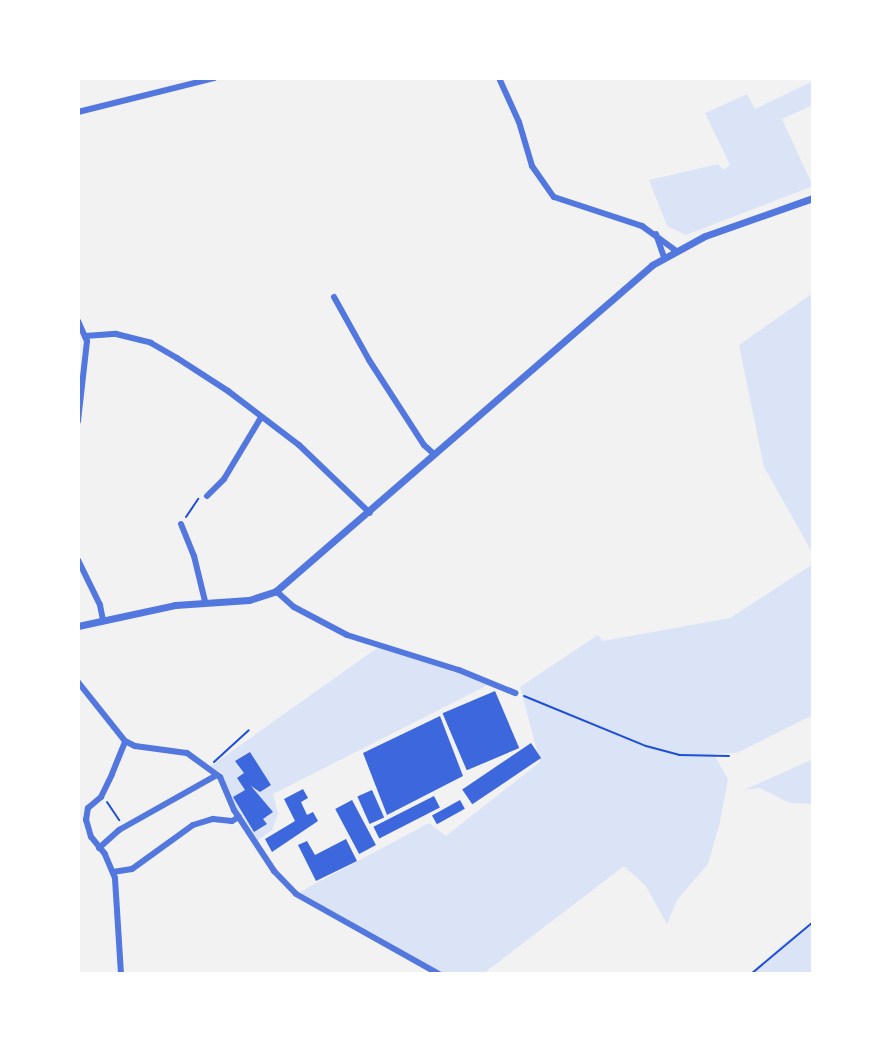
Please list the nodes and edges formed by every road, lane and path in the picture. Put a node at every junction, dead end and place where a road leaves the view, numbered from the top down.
1 (214, 78) edge
2 (499, 78) edge
3 (78, 112) edge
4 (813, 198) edge
5 (656, 234) junction
6 (675, 250) junction
7 (664, 257) junction
8 (334, 297) dead end
9 (78, 321) edge
10 (85, 336) junction
11 (260, 419) junction
12 (78, 421) edge
13 (434, 454) junction
14 (207, 496) joint
15 (370, 513) junction
16 (181, 524) joint
17 (78, 560) edge
18 (276, 591) junction
19 (205, 601) junction
20 (103, 620) junction
21 (78, 626) edge
22 (78, 682) edge
23 (515, 693) joint
24 (249, 730) dead end
25 (125, 741) junction
26 (729, 756) dead end
27 (208, 768) junction
28 (217, 775) junction
29 (101, 797) junction
30 (239, 817) junction
31 (124, 828) junction
32 (99, 848) junction
33 (113, 872) junction
34 (813, 922) edge
35 (121, 974) edge
36 (439, 974) edge
37 (751, 974) edge

1 - 3 street
2 - 5 street
4 - 6 street
5 - 6 street
5 - 7 street
6 - 7 street
7 - 13 street
8 - 13 street
9 - 10 street
10 - 11 street
10 - 12 street
11 - 14 street
11 - 15 street
13 - 15 street
14 - 16 path
15 - 18 street
16 - 19 street
17 - 20 street
18 - 19 street
18 - 23 street
19 - 20 street
20 - 21 street
22 - 25 street
23 - 26 path
24 - 27 path
25 - 27 street
25 - 29 street
27 - 28 street
28 - 30 street
28 - 31 street
29 - 31 path
29 - 32 street
30 - 33 street
30 - 36 street
31 - 32 street
32 - 33 street
33 - 35 street
34 - 37 path

